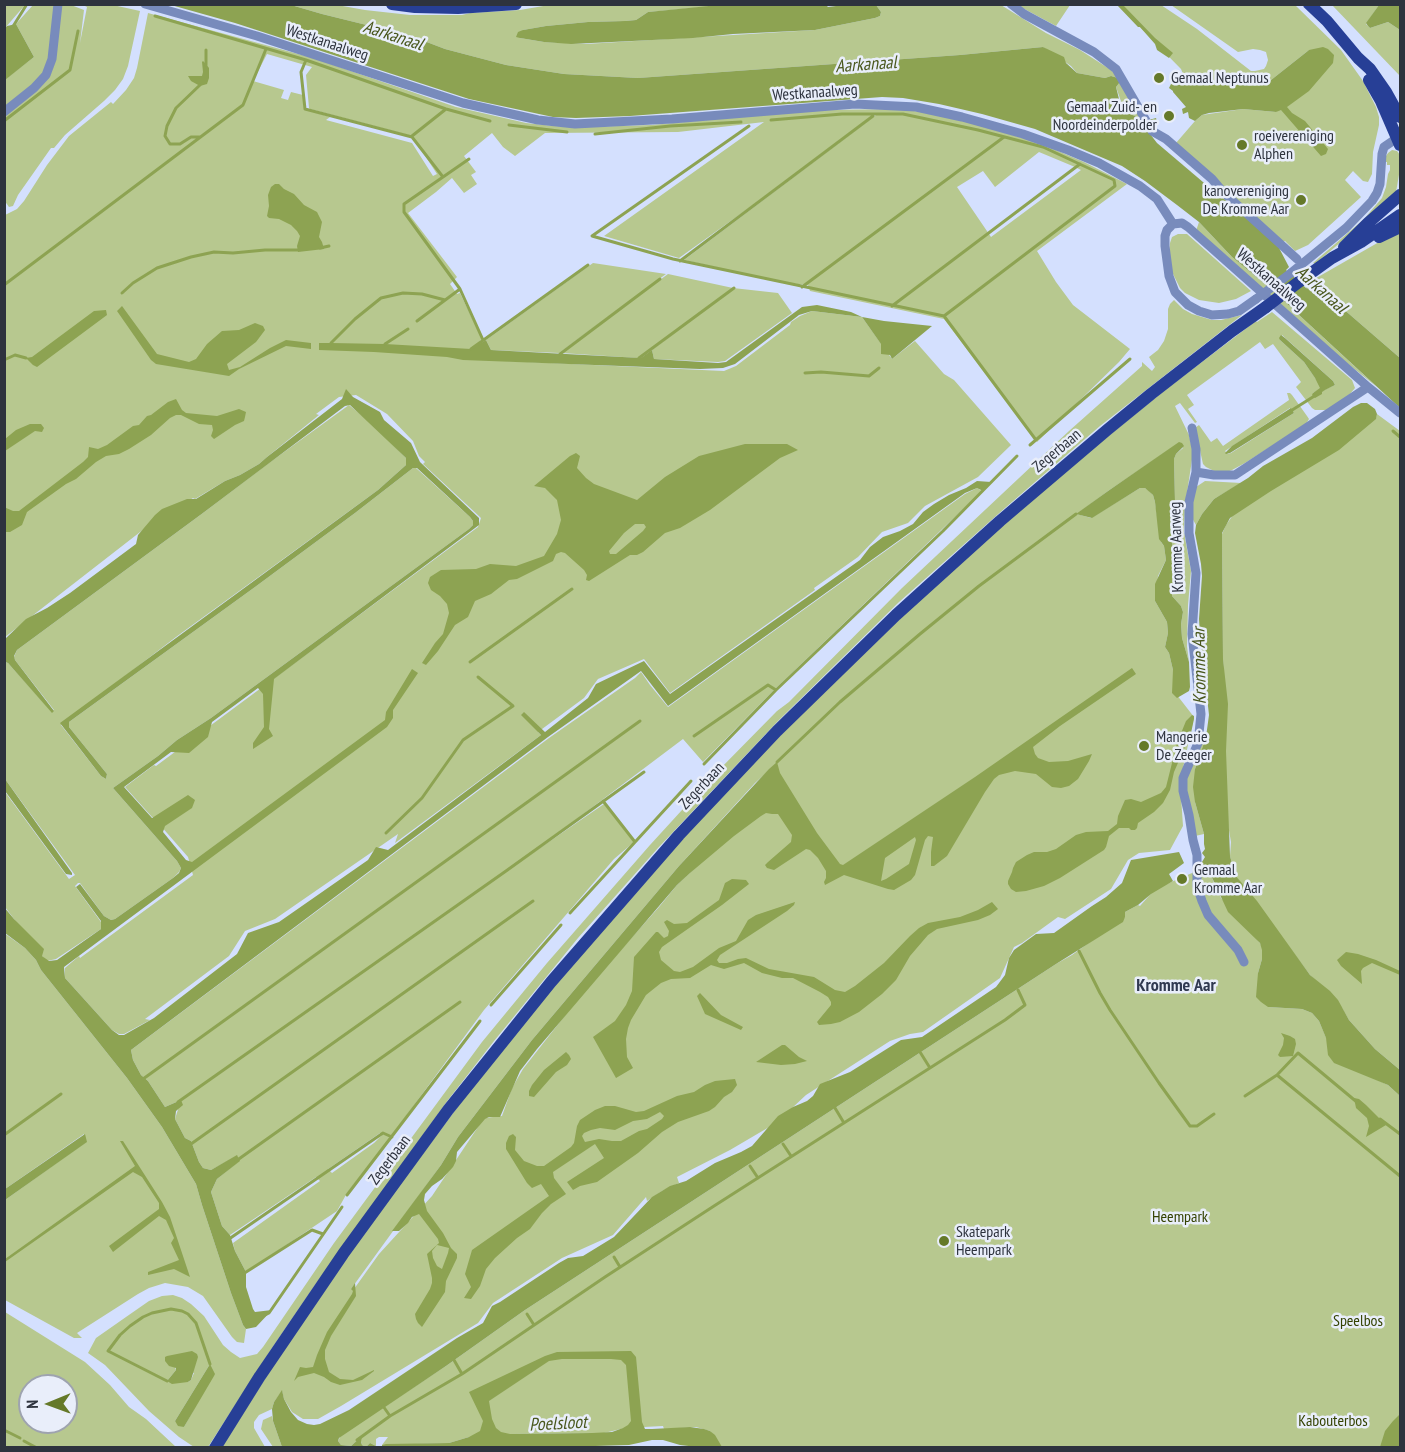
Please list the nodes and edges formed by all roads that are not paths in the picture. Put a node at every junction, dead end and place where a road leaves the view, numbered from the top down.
1 (58, 4) edge
2 (145, 4) edge
3 (392, 4) edge
4 (516, 4) edge
5 (1011, 4) edge
6 (1310, 4) edge
7 (1358, 58) junction
8 (4, 112) edge
9 (1401, 117) edge
10 (1400, 139) edge
11 (1401, 195) edge
12 (1401, 215) edge
13 (1173, 224) junction
14 (1401, 227) edge
15 (1361, 242) junction
16 (1332, 258) junction
17 (1297, 259) dead end
18 (1295, 277) junction
19 (1261, 303) junction
20 (1368, 387) junction
21 (1401, 413) edge
22 (1192, 428) dead end
23 (1196, 472) junction
24 (1244, 962) dead end
25 (215, 1448) edge

1 - 8 street
2 - 13 street, Westkanaalweg
3 - 4 main road
5 - 17 street
6 - 7 main road
7 - 9 main road
7 - 10 main road
10 - 18 street, Zegerbaan
11 - 16 main road, Zegerbaan
12 - 15 main road, Zegerbaan
13 - 19 street, Zegerbaan
13 - 20 street, Westkanaalweg
14 - 15 main road
15 - 16 main road, Zegerbaan
16 - 18 main road, Zegerbaan
18 - 19 main road, Zegerbaan, bridge
19 - 25 main road, Zegerbaan
20 - 21 street, Westkanaalweg
20 - 23 street
22 - 23 street, Kromme Aarweg
23 - 24 street, Kromme Aarweg

